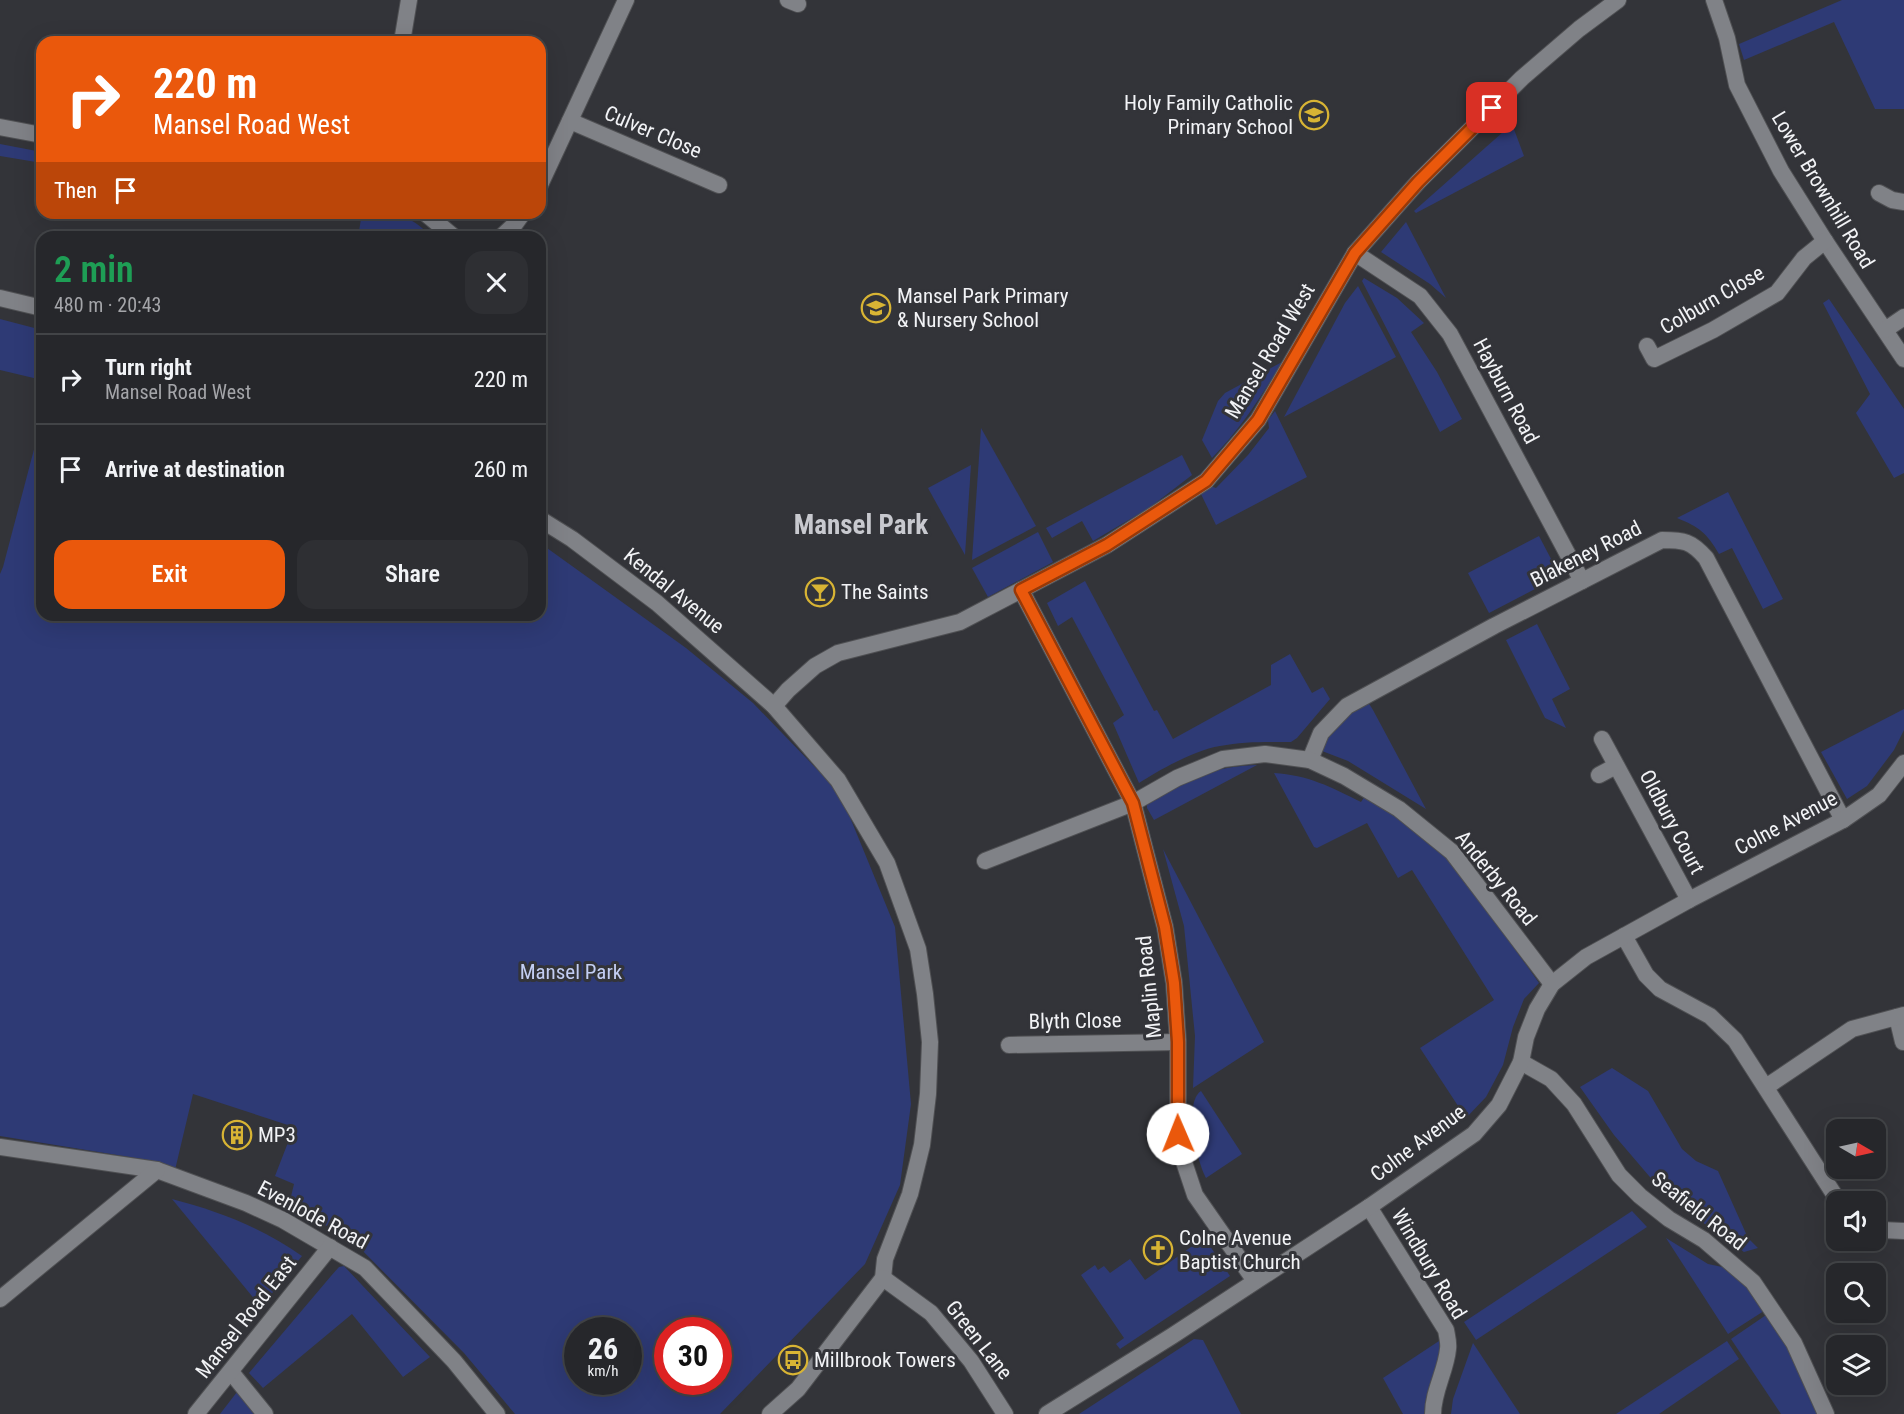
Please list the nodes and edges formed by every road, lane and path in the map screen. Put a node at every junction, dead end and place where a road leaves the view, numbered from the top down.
1 (409, 0) edge
2 (626, 0) edge
3 (1618, 0) edge
4 (1714, 0) edge
5 (403, 36) edge
6 (570, 121) junction
7 (0, 127) edge
8 (36, 134) edge
9 (546, 172) edge
10 (719, 185) dead end
11 (1879, 193) dead end
12 (1904, 202) edge
13 (432, 219) edge
14 (519, 219) edge
15 (447, 231) edge
16 (507, 231) edge
17 (1825, 241) junction
18 (1355, 253) junction
19 (0, 298) edge
20 (36, 307) edge
21 (1904, 317) edge
22 (1885, 330) junction
23 (1647, 346) dead end
24 (1904, 359) edge
25 (546, 523) edge
26 (1582, 581) junction
27 (1021, 590) junction
28 (774, 706) junction
29 (1602, 739) dead end
30 (1310, 760) junction
31 (1904, 763) edge
32 (1616, 766) junction
33 (1599, 775) dead end
34 (1133, 803) junction
35 (1843, 820) junction
36 (985, 861) dead end
37 (1689, 900) junction
38 (1624, 936) junction
39 (1551, 984) junction
40 (1900, 1016) edge
41 (1178, 1042) junction
42 (1903, 1042) edge
43 (1009, 1045) dead end
44 (1521, 1062) junction
45 (1766, 1087) junction
46 (0, 1147) edge
47 (157, 1170) junction
48 (1832, 1191) edge
49 (1369, 1207) junction
50 (1886, 1230) edge
51 (1904, 1231) edge
52 (330, 1247) junction
53 (883, 1278) junction
54 (1255, 1281) junction
55 (0, 1299) edge
56 (231, 1372) junction
57 (196, 1414) edge
58 (266, 1414) edge
59 (497, 1414) edge
60 (770, 1414) edge
61 (1005, 1414) edge
62 (1047, 1414) edge
63 (1433, 1414) edge
64 (1826, 1414) edge

1 - 5 street
2 - 6 street
3 - 18 street, Mansel Road West
4 - 17 street, Lower Brownhill Road
6 - 9 street
6 - 10 street, Culver Close
7 - 8 street
11 - 12 street
13 - 15 street
14 - 16 street
17 - 22 street, Lower Brownhill Road
17 - 23 street, Colburn Close
18 - 26 street, Hayburn Road
18 - 27 street, Mansel Road West
19 - 20 street
21 - 22 street
22 - 24 street, Lower Brownhill Road
25 - 28 street, Kendal Avenue
26 - 30 street, Blakeney Road
26 - 35 street, Blakeney Road
27 - 28 street, Mansel Road West
27 - 34 street, Maplin Road
28 - 53 street, Kendal Avenue
29 - 32 street, Oldbury Court
30 - 34 street, Anderby Road
30 - 39 street, Anderby Road
31 - 35 street, Colne Avenue
32 - 33 street, Oldbury Court
32 - 37 street, Oldbury Court
34 - 36 street, Anderby Road
34 - 41 street, Maplin Road
35 - 37 street, Colne Avenue
37 - 38 street, Colne Avenue
38 - 39 street, Colne Avenue
38 - 45 street
39 - 44 street, Colne Avenue
40 - 42 street
40 - 45 street
41 - 43 street, Blyth Close
41 - 54 street, Maplin Road
44 - 49 street, Colne Avenue
44 - 64 street, Seafield Road
45 - 48 street
46 - 47 street, Evenlode Road
47 - 52 street, Evenlode Road
47 - 55 street
49 - 54 street, Colne Avenue
49 - 63 street, Windbury Road
50 - 51 street
52 - 56 street, Mansel Road East
52 - 59 street, Evenlode Road
53 - 60 street
53 - 61 street, Green Lane
54 - 62 street, Colne Avenue
56 - 57 street, Mansel Road East
56 - 58 street

